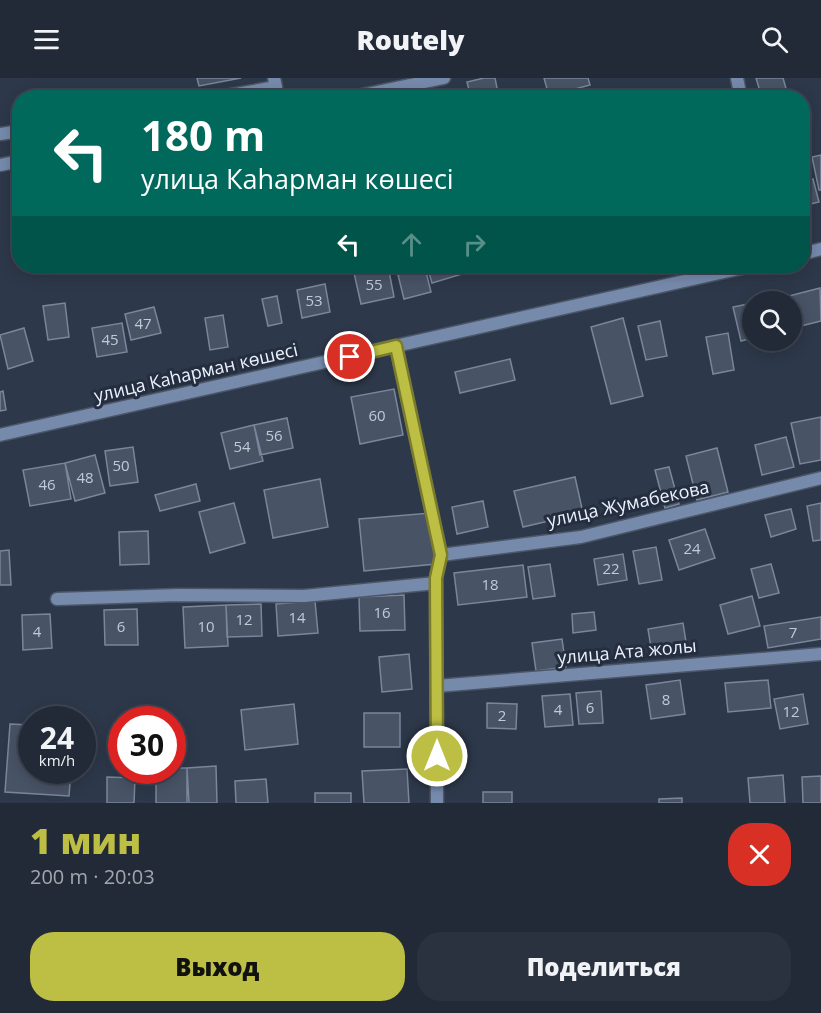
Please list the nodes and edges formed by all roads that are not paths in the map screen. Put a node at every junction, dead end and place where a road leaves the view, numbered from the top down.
1 (274, 78) edge
2 (444, 78) edge
3 (259, 90) edge
4 (386, 90) edge
5 (719, 273) edge
6 (396, 346) junction
7 (0, 435) edge
8 (821, 478) edge
9 (441, 555) junction
10 (436, 582) junction
11 (57, 599) dead end
12 (821, 654) edge
13 (437, 686) junction
14 (437, 803) edge

1 - 3 street
2 - 4 street
5 - 6 street, улица Каһарман көшесі
6 - 7 street, улица Каһарман көшесі
6 - 9 street
8 - 9 street, улица Жумабекова
9 - 10 street
10 - 11 street
10 - 13 street
12 - 13 street, улица Ата жолы
13 - 14 street

